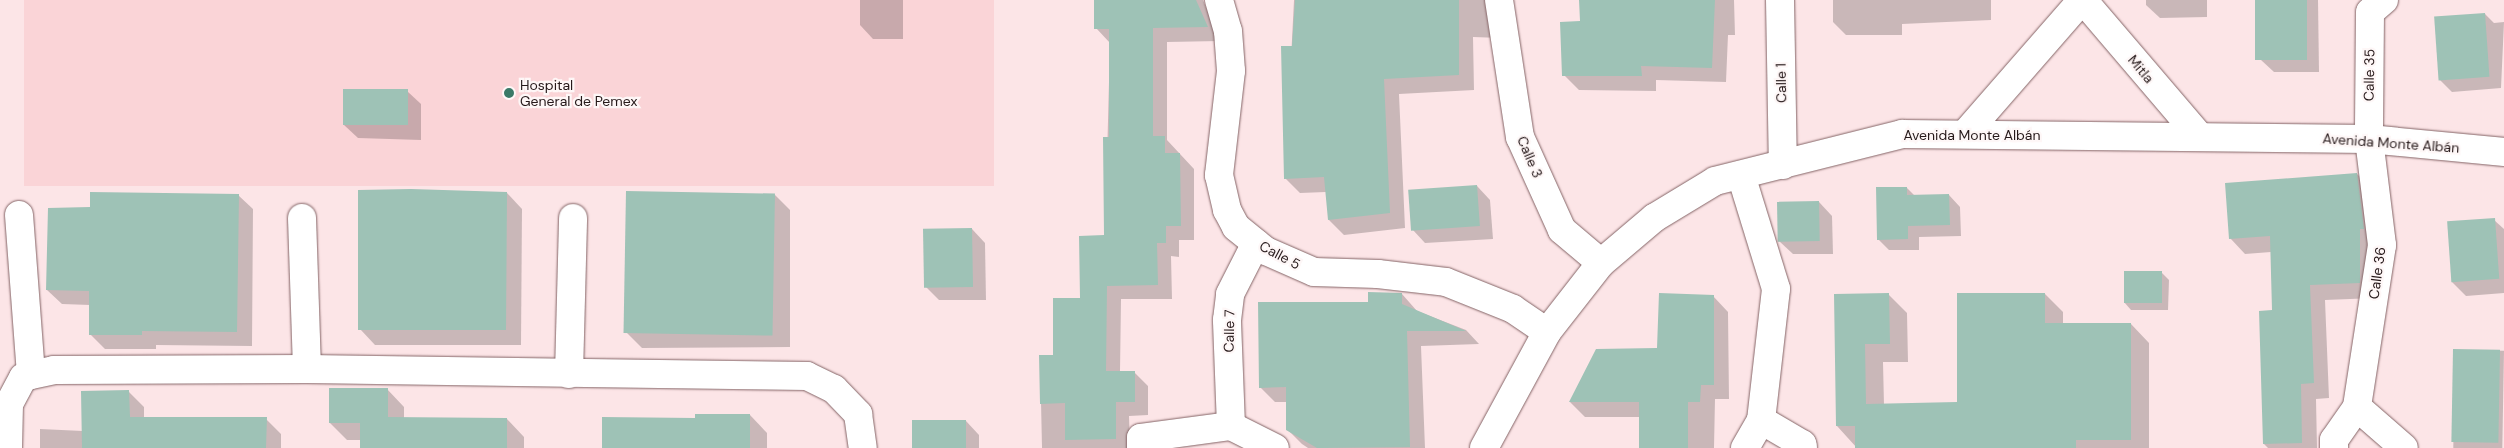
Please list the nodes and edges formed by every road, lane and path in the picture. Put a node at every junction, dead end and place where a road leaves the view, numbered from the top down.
1 (1219, 0) edge
2 (1499, 0) edge
3 (1780, 0) edge
4 (2082, 0) edge
5 (2370, 4) edge
6 (1965, 134) junction
7 (2200, 137) junction
8 (2369, 139) junction
9 (2504, 152) edge
10 (1783, 165) junction
11 (1741, 175) junction
12 (20, 215) dead end
13 (302, 218) dead end
14 (573, 218) dead end
15 (1256, 242) junction
16 (1600, 263) junction
17 (1547, 332) junction
18 (306, 368) junction
19 (569, 374) junction
20 (31, 375) junction
21 (2357, 407) junction
22 (1761, 420) junction
23 (1231, 426) junction
24 (1141, 443) edge
25 (8, 448) edge
26 (864, 448) edge
27 (1275, 448) edge
28 (1484, 448) edge
29 (1745, 448) edge
30 (1803, 448) edge
31 (2334, 448) edge
32 (2404, 448) edge

1 - 15 street, Calle 5
2 - 16 street, Calle 3
3 - 10 street, Calle 1
4 - 6 street, Mitla
4 - 7 street, Mitla
5 - 8 street, Calle 35
6 - 7 street, Avenida Monte Albán
6 - 10 street, Avenida Monte Albán
7 - 8 street, Avenida Monte Albán
8 - 9 street, Avenida Monte Albán
8 - 21 street, Calle 36
10 - 11 street, Avenida Monte Albán
11 - 16 street, Avenida Monte Albán
11 - 22 street
12 - 20 street
13 - 18 street
14 - 19 street
15 - 17 street, Calle 5
15 - 23 street, Calle 7
16 - 17 street, Avenida Monte Albán
17 - 28 street, Avenida Monte Albán
18 - 19 street
18 - 20 street
19 - 26 street
20 - 25 street
21 - 31 street, Calle 36
21 - 32 street
22 - 29 street
22 - 30 street
23 - 24 street
23 - 27 street

